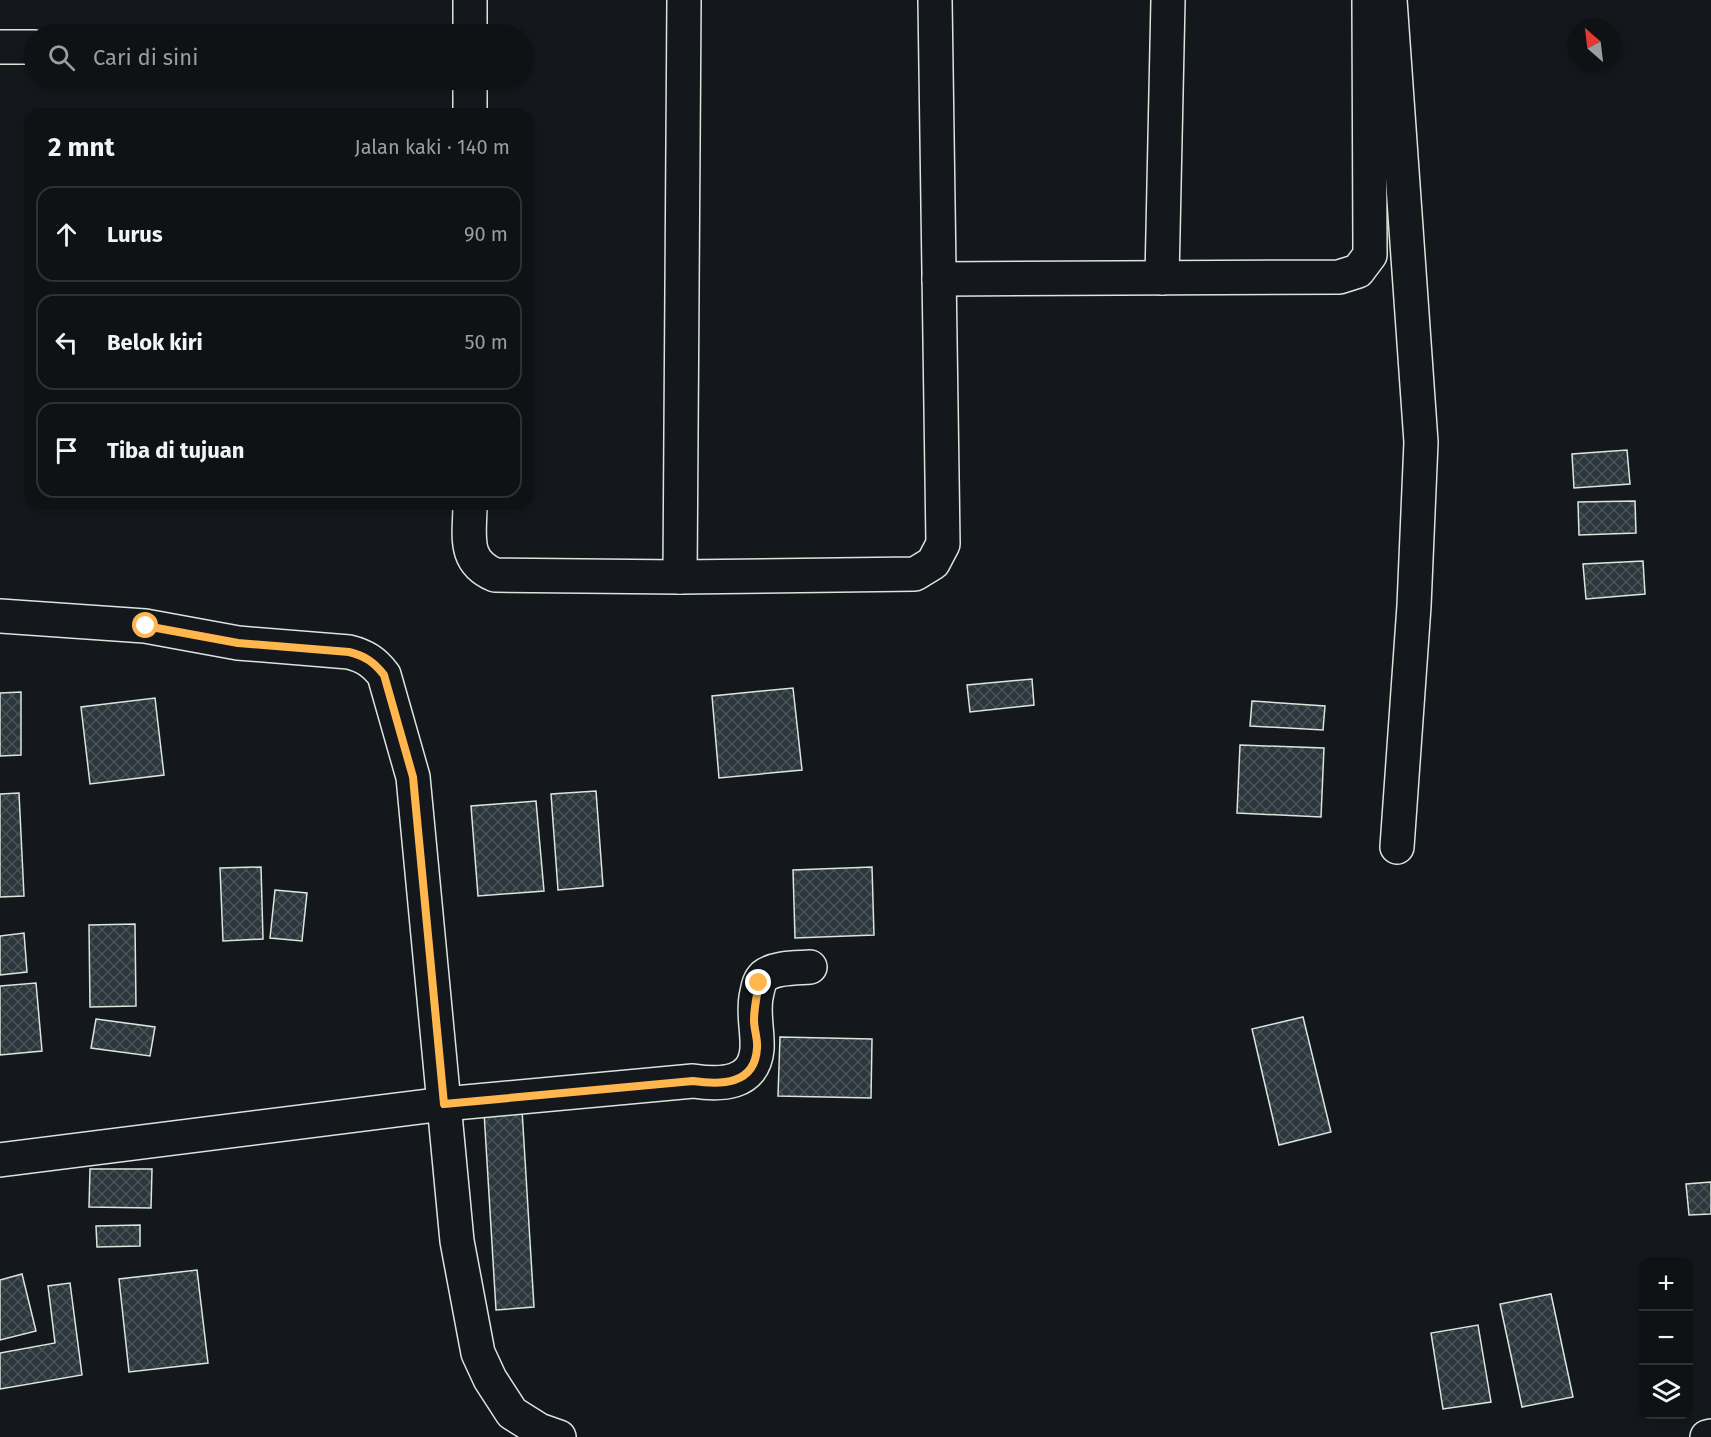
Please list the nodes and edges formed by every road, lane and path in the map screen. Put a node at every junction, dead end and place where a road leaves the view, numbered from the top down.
1 (470, 0) edge
2 (684, 0) edge
3 (935, 0) edge
4 (1168, 0) edge
5 (1369, 0) edge
6 (1390, 0) edge
7 (470, 24) edge
8 (24, 46) edge
9 (0, 47) edge
10 (470, 90) edge
11 (470, 108) edge
12 (1162, 278) junction
13 (939, 279) junction
14 (470, 510) edge
15 (680, 577) junction
16 (0, 616) edge
17 (1397, 847) dead end
18 (810, 967) dead end
19 (444, 1104) junction
20 (0, 1160) edge
21 (559, 1437) edge

1 - 7 street
2 - 15 street
3 - 13 street
4 - 12 street
5 - 12 street
6 - 17 street
8 - 9 street
10 - 11 street
12 - 13 street
13 - 15 street
14 - 15 street
16 - 19 street
18 - 19 street
19 - 20 street
19 - 21 street

